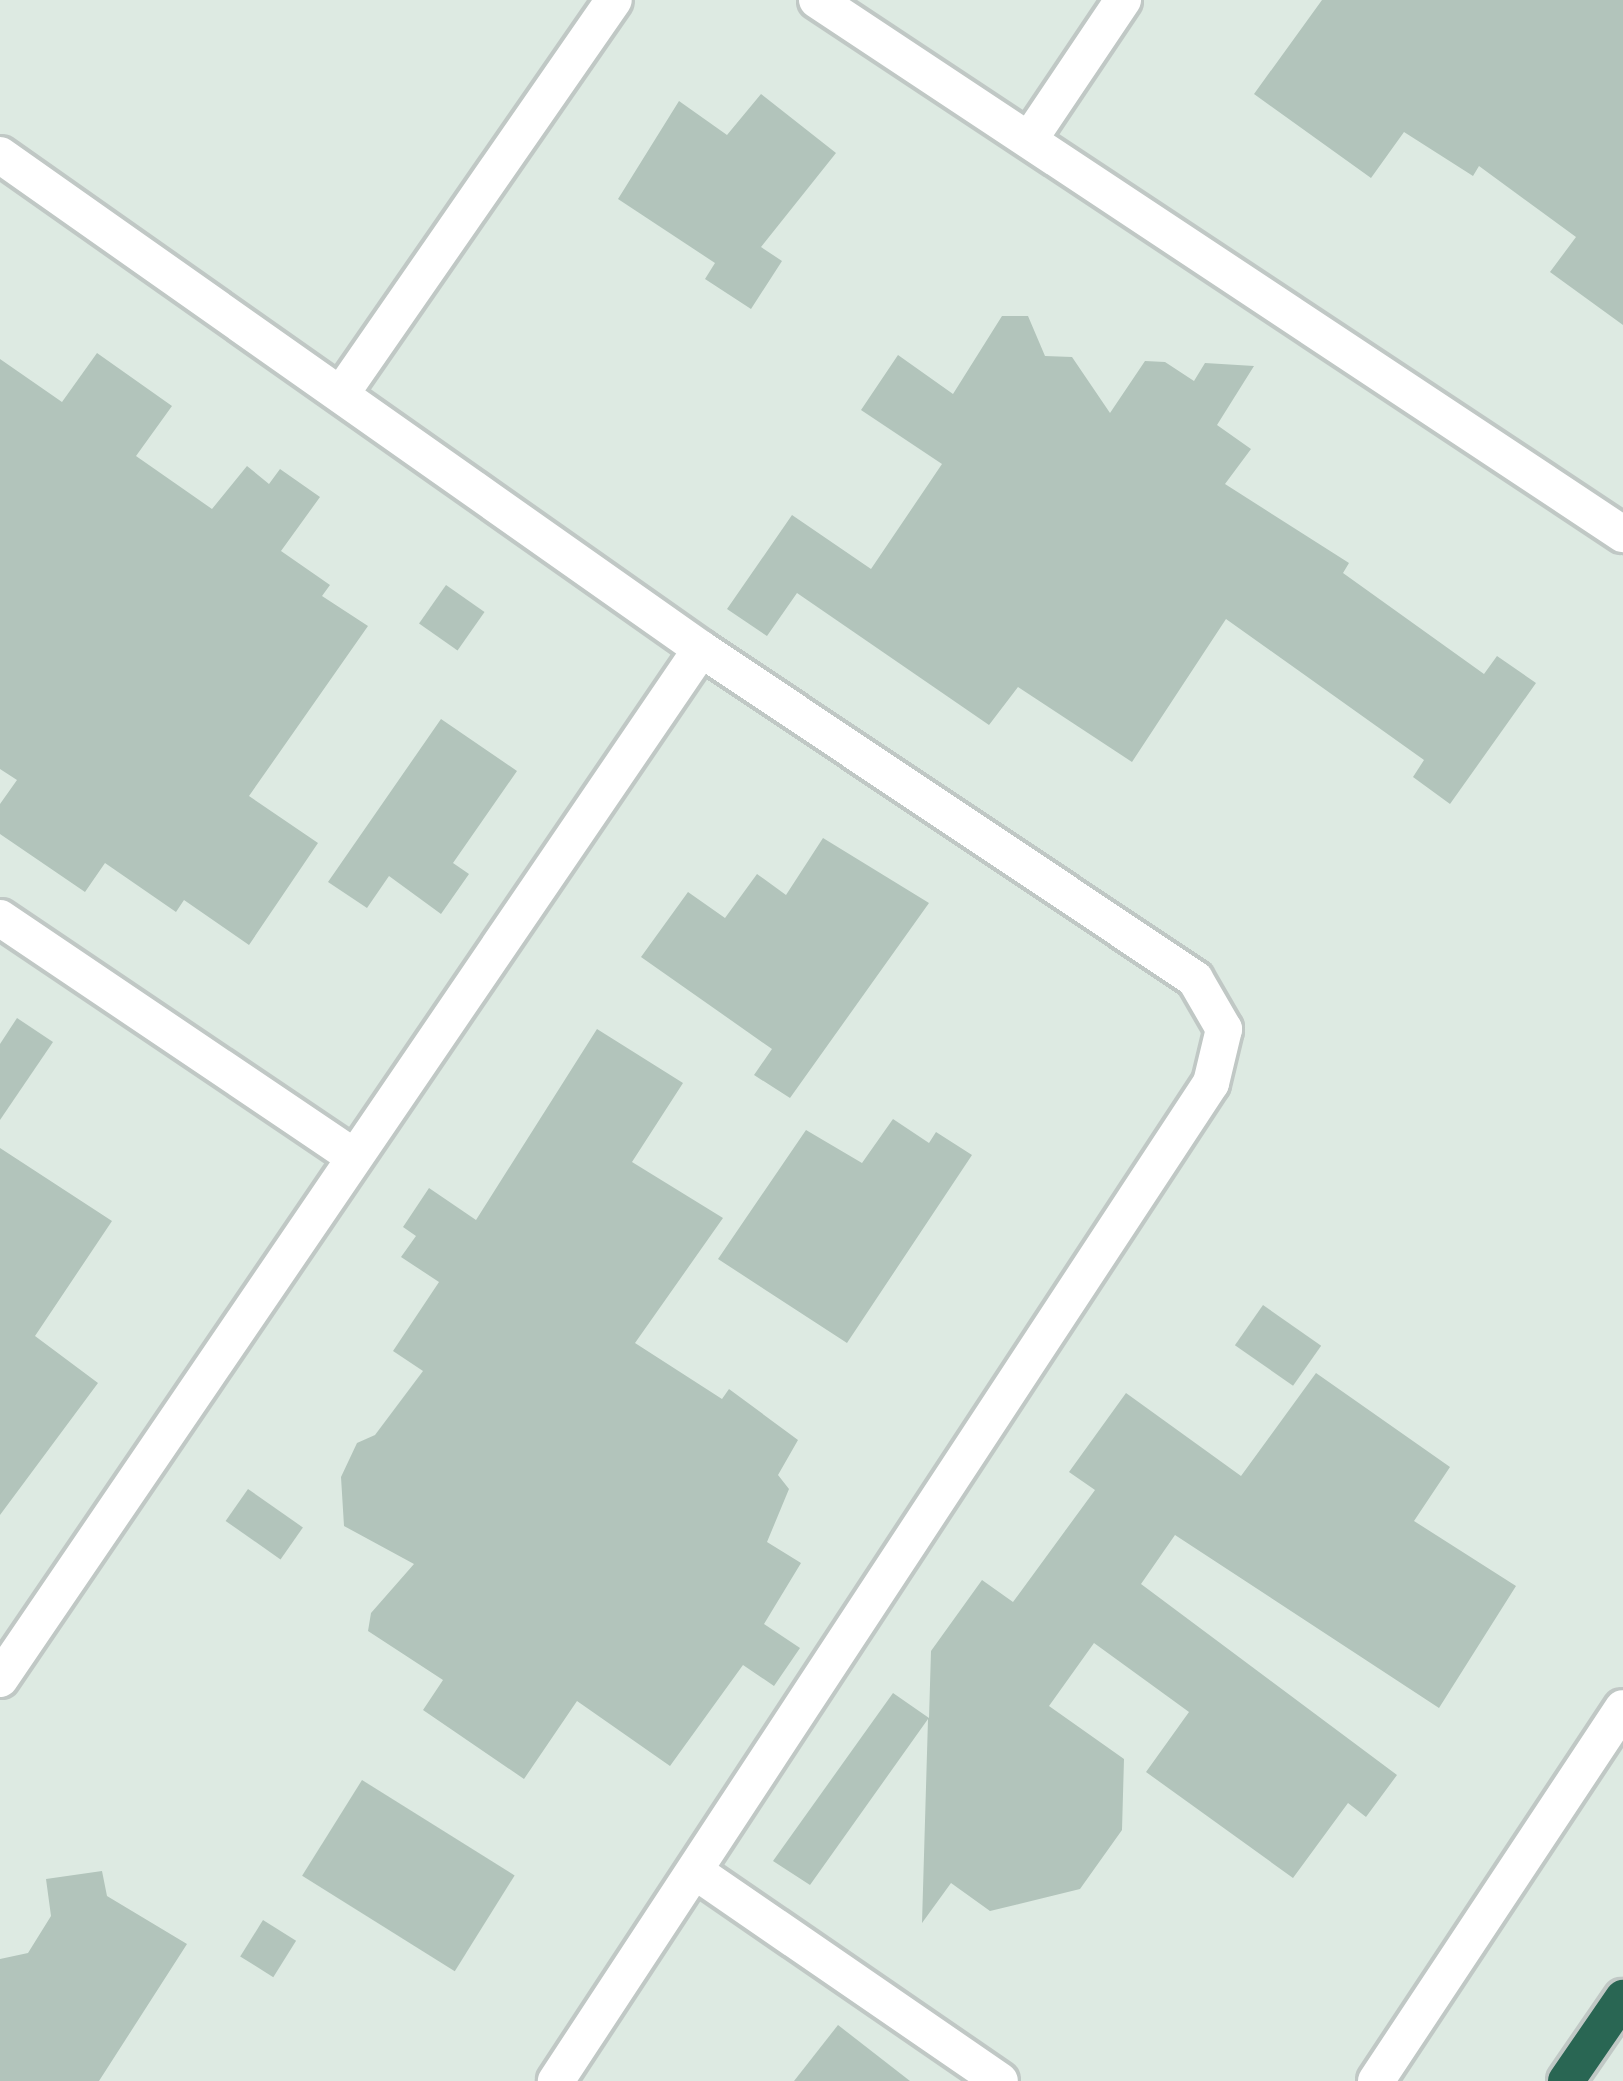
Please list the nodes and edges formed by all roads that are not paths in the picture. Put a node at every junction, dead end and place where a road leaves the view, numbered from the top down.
1 (614, 0) edge
2 (817, 0) edge
3 (1123, 0) edge
4 (1031, 137) junction
5 (0, 154) edge
6 (341, 394) junction
7 (1623, 534) edge
8 (701, 649) junction
9 (0, 918) edge
10 (353, 1156) junction
11 (0, 1679) edge
12 (1623, 1708) edge
13 (699, 1874) junction
14 (1623, 1999) edge
15 (556, 2081) edge
16 (1000, 2081) edge
17 (1376, 2081) edge
18 (1566, 2081) edge

1 - 6 street
2 - 4 street
3 - 4 street
4 - 7 street
5 - 6 street
6 - 8 street
8 - 10 street
8 - 13 street
9 - 10 street
10 - 11 street
12 - 17 street
13 - 15 street
13 - 16 street
14 - 18 highway

